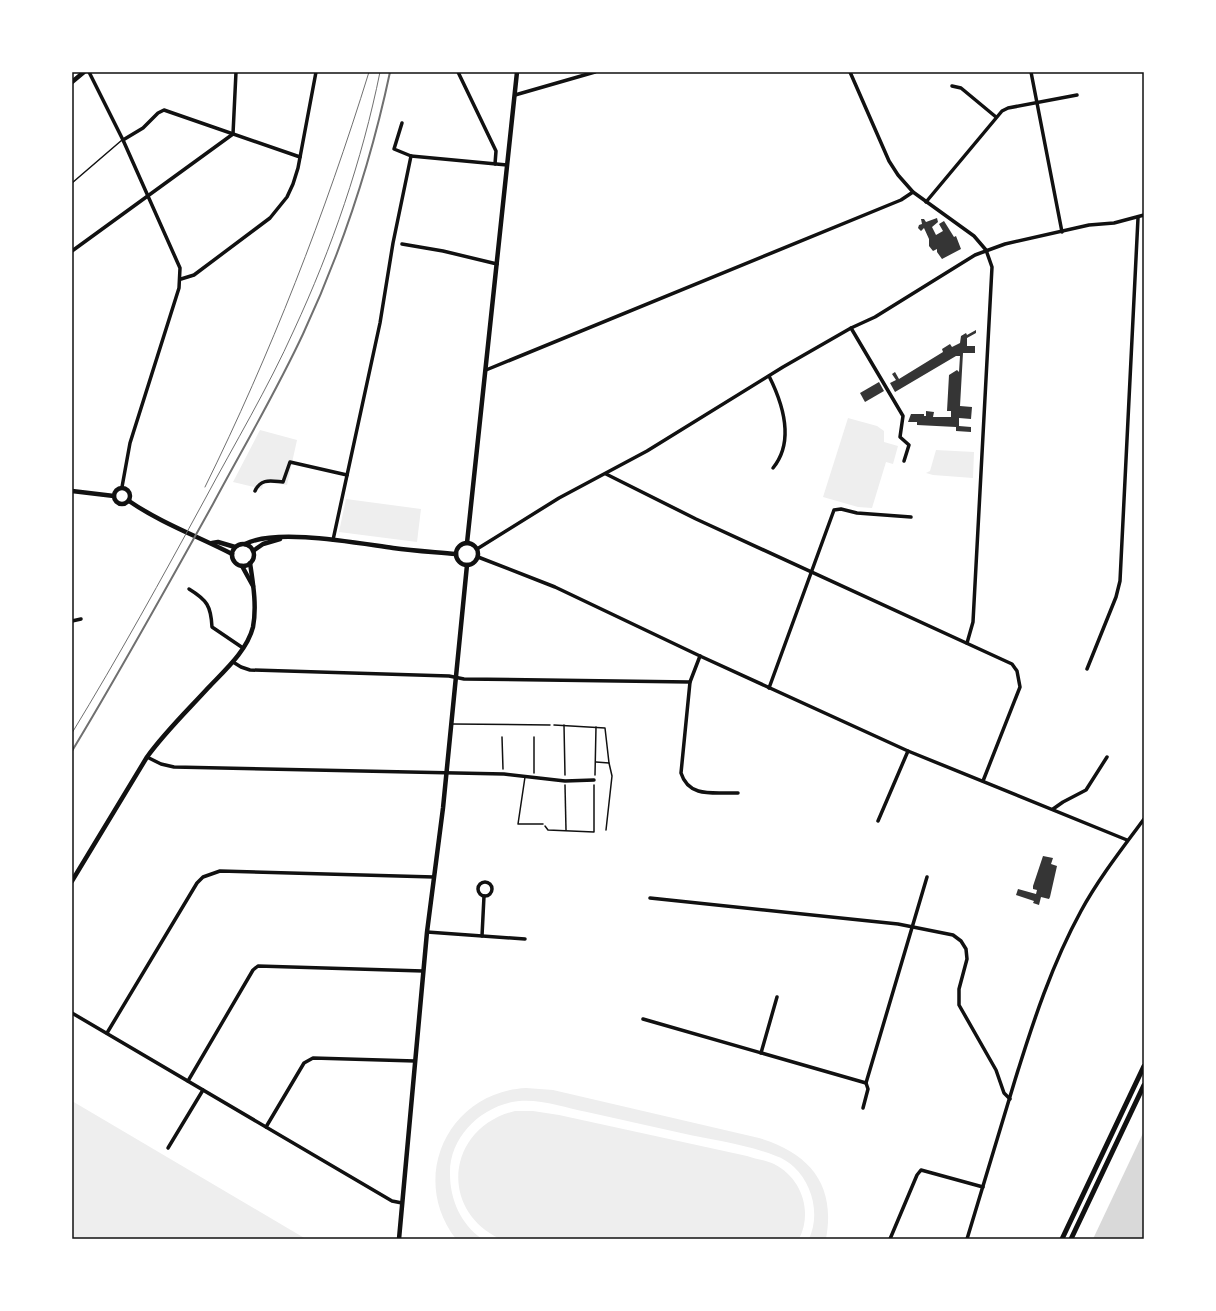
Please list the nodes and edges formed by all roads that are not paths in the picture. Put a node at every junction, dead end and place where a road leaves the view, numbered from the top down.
1 (84, 72) edge
2 (89, 72) edge
3 (236, 72) edge
4 (316, 72) edge
5 (458, 72) edge
6 (517, 72) edge
7 (596, 72) edge
8 (850, 72) edge
9 (1031, 72) edge
10 (72, 82) edge
11 (952, 86) dead end
12 (514, 95) junction
13 (1076, 95) dead end
14 (1037, 103) junction
15 (996, 117) junction
16 (402, 123) dead end
17 (233, 134) junction
18 (122, 140) junction
19 (411, 156) junction
20 (300, 157) junction
21 (494, 164) junction
22 (507, 165) junction
23 (72, 183) edge
24 (913, 192) junction
25 (148, 197) junction
26 (926, 202) junction
27 (1144, 216) edge
28 (1138, 218) junction
29 (1062, 232) junction
30 (402, 244) dead end
31 (986, 250) junction
32 (72, 251) edge
33 (497, 264) junction
34 (181, 279) junction
35 (851, 328) junction
36 (486, 370) junction
37 (769, 376) junction
38 (904, 460) dead end
39 (773, 468) dead end
40 (606, 474) junction
41 (347, 475) junction
42 (122, 487) junction
43 (255, 491) dead end
44 (72, 492) edge
45 (114, 496) junction
46 (129, 501) junction
47 (911, 517) dead end
48 (280, 538) junction
49 (332, 540) junction
50 (212, 543) junction
51 (467, 543) junction
52 (245, 544) junction
53 (235, 547) junction
54 (477, 549) junction
55 (253, 551) junction
56 (232, 554) junction
57 (456, 554) junction
58 (478, 557) junction
59 (250, 563) junction
60 (467, 565) junction
61 (242, 566) junction
62 (811, 572) junction
63 (253, 586) junction
64 (189, 589) dead end
65 (81, 619) dead end
66 (72, 621) edge
67 (967, 643) junction
68 (243, 648) junction
69 (700, 656) junction
70 (233, 662) junction
71 (1087, 669) dead end
72 (456, 678) junction
73 (690, 682) junction
74 (769, 688) junction
75 (452, 724) junction
76 (550, 725) road end
77 (908, 751) junction
78 (147, 757) junction
79 (1107, 757) dead end
80 (446, 774) junction
81 (525, 775) junction
82 (594, 780) road end
83 (983, 781) junction
84 (738, 793) dead end
85 (1053, 809) junction
86 (1144, 819) edge
87 (878, 821) dead end
88 (543, 824) road end
89 (1127, 840) junction
90 (434, 877) junction
91 (927, 877) dead end
92 (72, 881) edge
93 (484, 896) junction
94 (650, 898) dead end
95 (913, 926) junction
96 (427, 932) junction
97 (482, 936) junction
98 (525, 939) dead end
99 (423, 971) junction
100 (777, 997) dead end
101 (72, 1013) edge
102 (643, 1019) dead end
103 (107, 1033) junction
104 (761, 1053) junction
105 (415, 1061) junction
106 (1144, 1066) edge
107 (188, 1081) junction
108 (866, 1083) junction
109 (1144, 1085) edge
110 (203, 1090) junction
111 (1010, 1099) junction
112 (863, 1108) dead end
113 (266, 1127) junction
114 (168, 1148) dead end
115 (983, 1187) junction
116 (402, 1203) junction
117 (399, 1239) edge
118 (890, 1239) edge
119 (967, 1239) edge
120 (1062, 1239) edge
121 (1071, 1239) edge

1 - 10 street
2 - 18 street
3 - 17 street
4 - 20 street
5 - 21 street
6 - 12 street
7 - 12 street
8 - 24 street
9 - 14 street
11 - 15 street
12 - 22 street
13 - 14 street
14 - 15 street
14 - 29 street
15 - 26 street
16 - 19 street
17 - 18 street
17 - 20 street
17 - 25 street
18 - 23 lane
18 - 25 street
19 - 21 street
19 - 41 street
20 - 34 street
21 - 22 street
22 - 33 street
24 - 26 street
24 - 36 street
25 - 32 street
25 - 34 street
26 - 31 street
27 - 28 street
28 - 29 street
28 - 71 street
29 - 31 street
30 - 33 street
31 - 35 street
31 - 67 street
33 - 36 street
34 - 42 street
35 - 37 street
35 - 38 street
36 - 51 street
37 - 39 street
37 - 40 street
40 - 54 street
40 - 62 street
41 - 43 street
41 - 49 street
42 - 45 street
42 - 46 street
44 - 45 street
45 - 46 street
46 - 50 street
47 - 62 street
48 - 49 street
48 - 52 street
48 - 55 street
49 - 57 street
50 - 53 street
50 - 56 street
51 - 54 street
51 - 57 street
52 - 53 street
52 - 55 street
53 - 56 street
54 - 58 street
55 - 59 street
56 - 61 street
57 - 60 street
58 - 60 street
58 - 69 street
59 - 61 street
59 - 63 street
60 - 72 street
61 - 63 street
62 - 67 street
62 - 74 street
63 - 68 street
64 - 68 street
65 - 66 street
67 - 83 street
68 - 70 street
69 - 73 street
69 - 74 street
70 - 72 street
70 - 78 street
72 - 73 street
72 - 75 street
73 - 84 street
74 - 77 street
75 - 76 lane
75 - 80 street
77 - 83 street
77 - 87 street
78 - 80 street
78 - 92 street
79 - 85 street
80 - 81 street
80 - 90 street
81 - 82 street
81 - 88 lane
83 - 85 street
85 - 89 street
86 - 89 street
89 - 111 street
90 - 96 street
90 - 103 street
91 - 95 street
93 - 93 street
93 - 97 street
94 - 95 street
95 - 108 street
95 - 111 street
96 - 97 street
96 - 99 street
97 - 98 street
99 - 105 street
99 - 107 street
100 - 104 street
101 - 103 street
102 - 104 street
103 - 107 street
104 - 108 street
105 - 113 street
105 - 116 street
106 - 120 main road
107 - 110 street
108 - 112 street
109 - 121 main road
110 - 113 street
110 - 114 street
111 - 115 street
113 - 116 street
115 - 118 street
115 - 119 street
116 - 117 street

